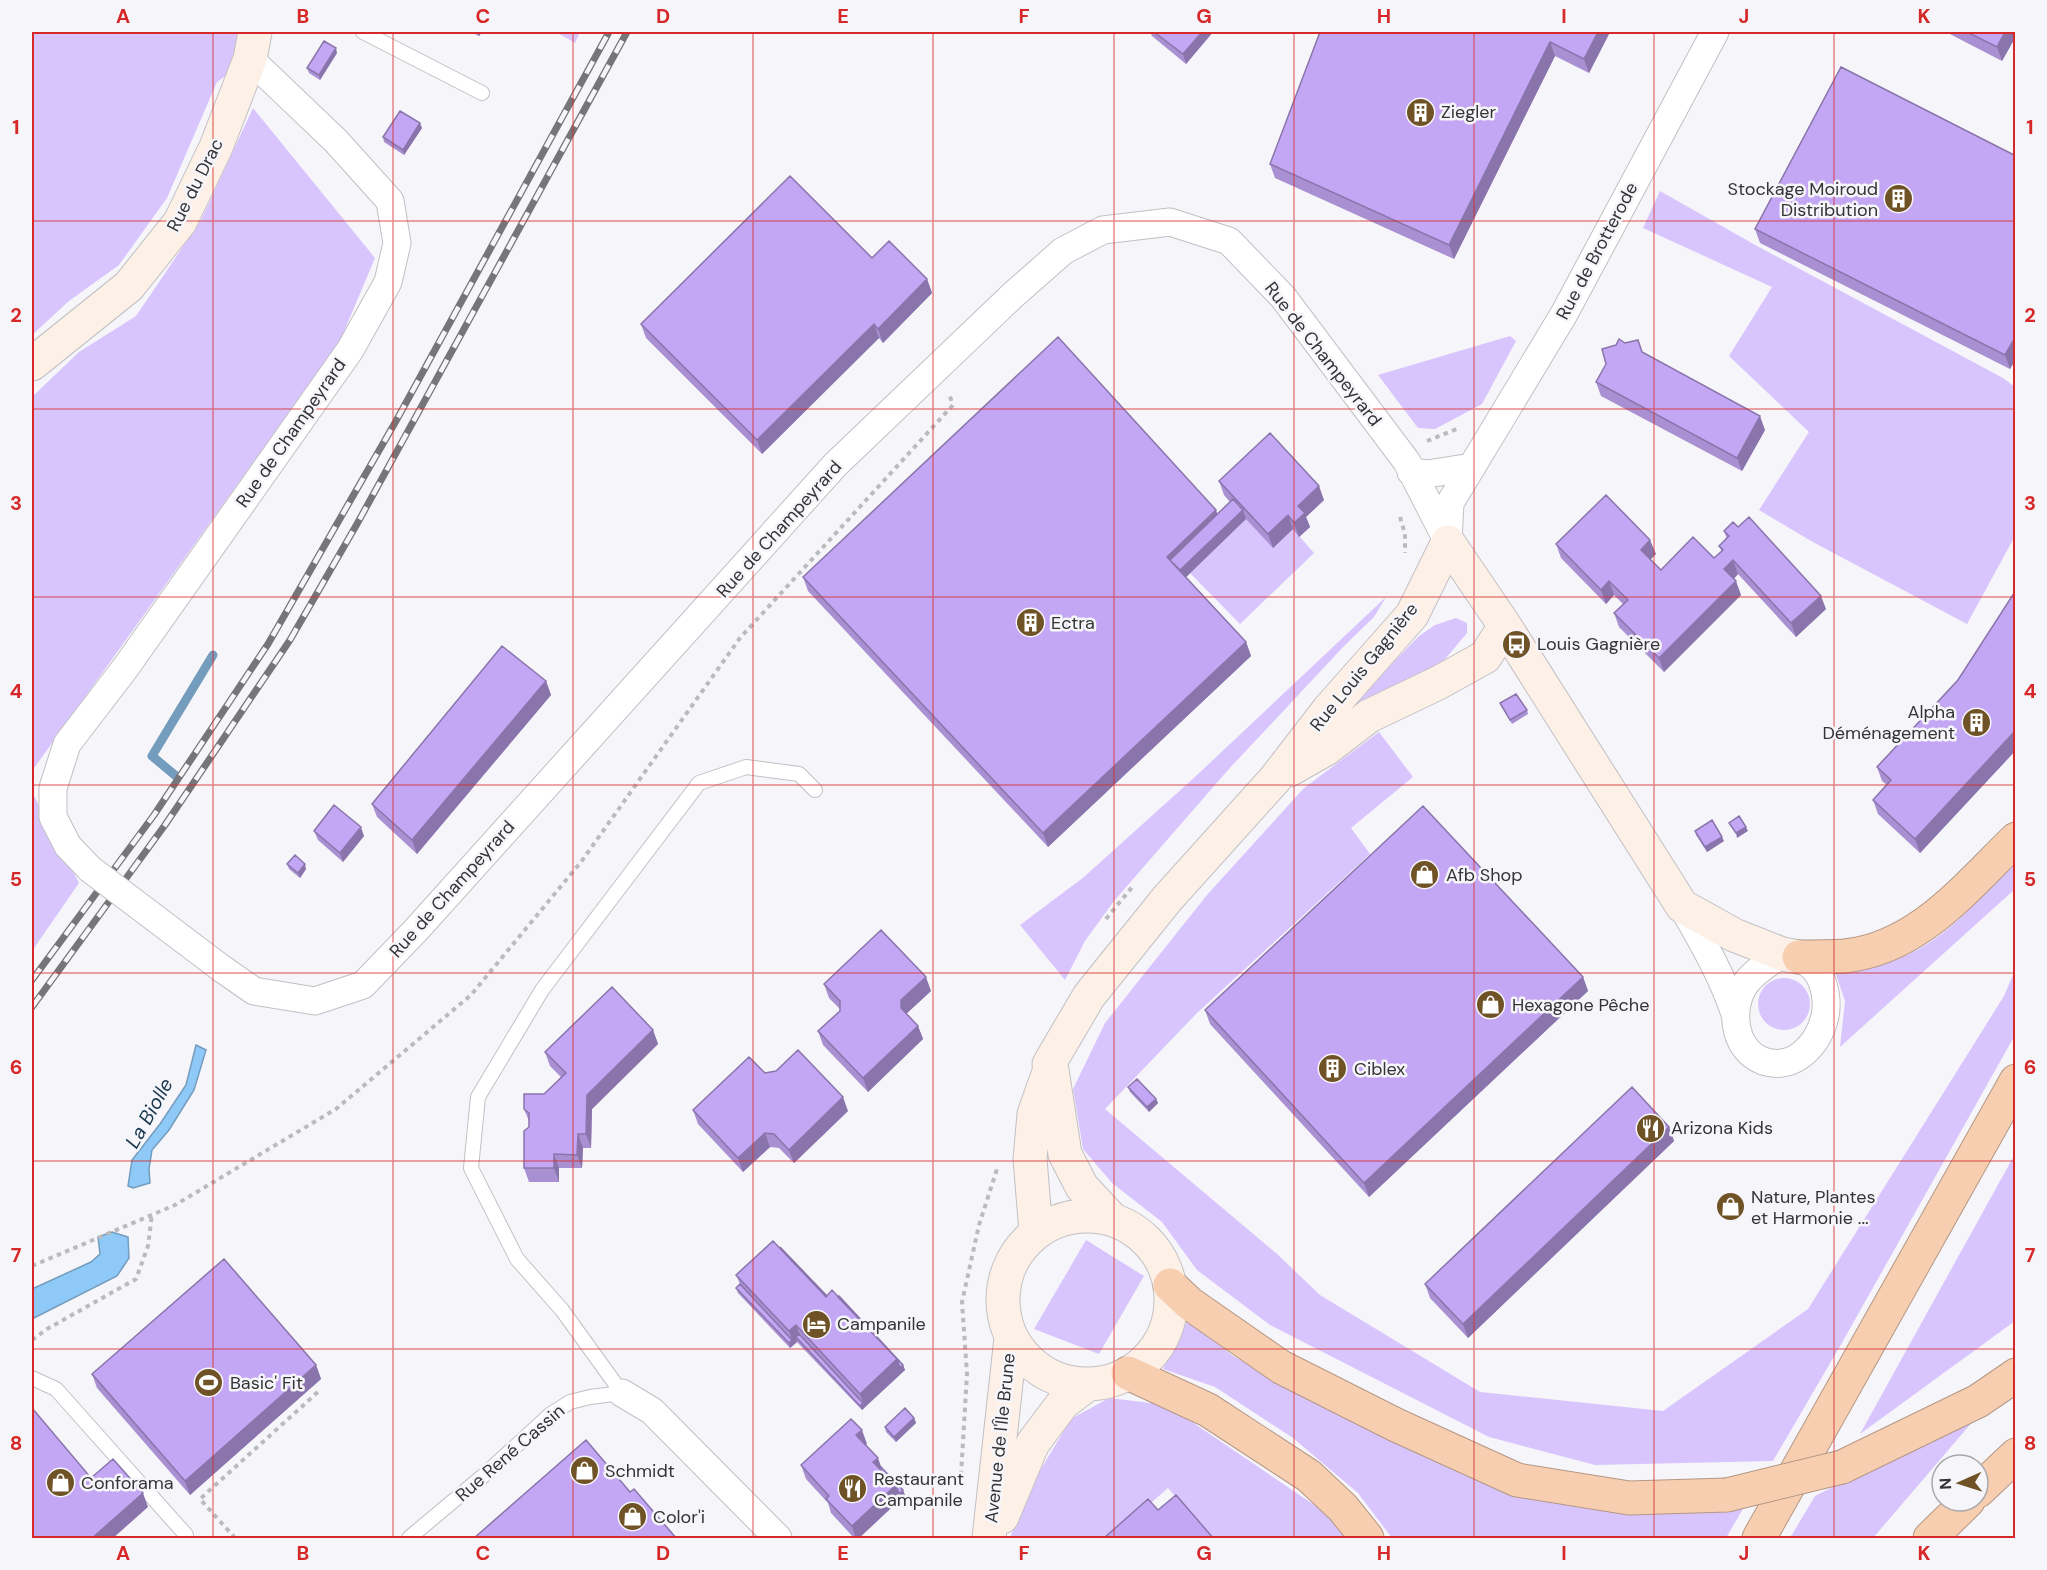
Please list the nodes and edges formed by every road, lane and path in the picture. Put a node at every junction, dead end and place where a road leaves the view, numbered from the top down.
1 (363, 32) edge
2 (1715, 32) edge
3 (253, 45) edge
4 (482, 93) dead end
5 (32, 364) edge
6 (940, 365) junction
7 (1472, 468) junction
8 (1411, 472) junction
9 (1400, 515) dead end
10 (1448, 543) junction
11 (1405, 558) dead end
12 (1505, 626) junction
13 (1275, 779) junction
14 (815, 790) dead end
15 (2016, 838) edge
16 (1682, 906) junction
17 (1791, 956) junction
18 (1735, 1014) junction
19 (1051, 1066) junction
20 (2016, 1082) edge
21 (1000, 1162) dead end
22 (152, 1213) junction
23 (1111, 1218) junction
24 (1036, 1232) junction
25 (32, 1266) edge
26 (1170, 1286) junction
27 (1011, 1338) junction
28 (32, 1341) edge
29 (1128, 1373) junction
30 (2016, 1375) edge
31 (32, 1378) edge
32 (1088, 1384) junction
33 (319, 1391) dead end
34 (622, 1393) junction
35 (2016, 1455) edge
36 (961, 1480) dead end
37 (1990, 1480) edge
38 (1956, 1513) edge
39 (186, 1535) dead end
40 (235, 1539) edge
41 (409, 1539) edge
42 (755, 1539) edge
43 (778, 1539) edge
44 (989, 1539) edge
45 (993, 1539) edge
46 (1367, 1539) edge
47 (1759, 1539) edge
48 (1930, 1539) edge

1 - 4 lane
2 - 7 street, Rue de Brotterode
3 - 5 street, Rue du Drac
3 - 6 street, Rue de Champeyrard, bridge
6 - 8 street, Rue de Champeyrard
6 - 22 path
7 - 8 street
7 - 10 street, Rue de Brotterode
8 - 10 street, Rue de Champeyrard
9 - 11 path
10 - 12 street
10 - 13 street, Rue Louis Gagnière
12 - 13 street, Rue Louis Gagnière
12 - 16 street
13 - 19 street, Rue Louis Gagnière
14 - 34 lane
15 - 17 highway
16 - 17 street
16 - 18 street
17 - 18 street
17 - 18 street
19 - 23 street
19 - 24 street, Rue Louis Gagnière
20 - 47 highway
21 - 36 path
22 - 25 path
22 - 28 path
23 - 24 street
23 - 26 street
24 - 27 street
26 - 29 street
26 - 30 highway, bridge
27 - 32 street
27 - 44 street, Avenue de l'Île Brune
29 - 32 street
29 - 46 highway
31 - 39 lane
32 - 45 street, Avenue de l'Île Brune
33 - 40 path
34 - 41 lane, Rue René Cassin
34 - 42 street
34 - 43 street
35 - 37 highway
38 - 48 highway

